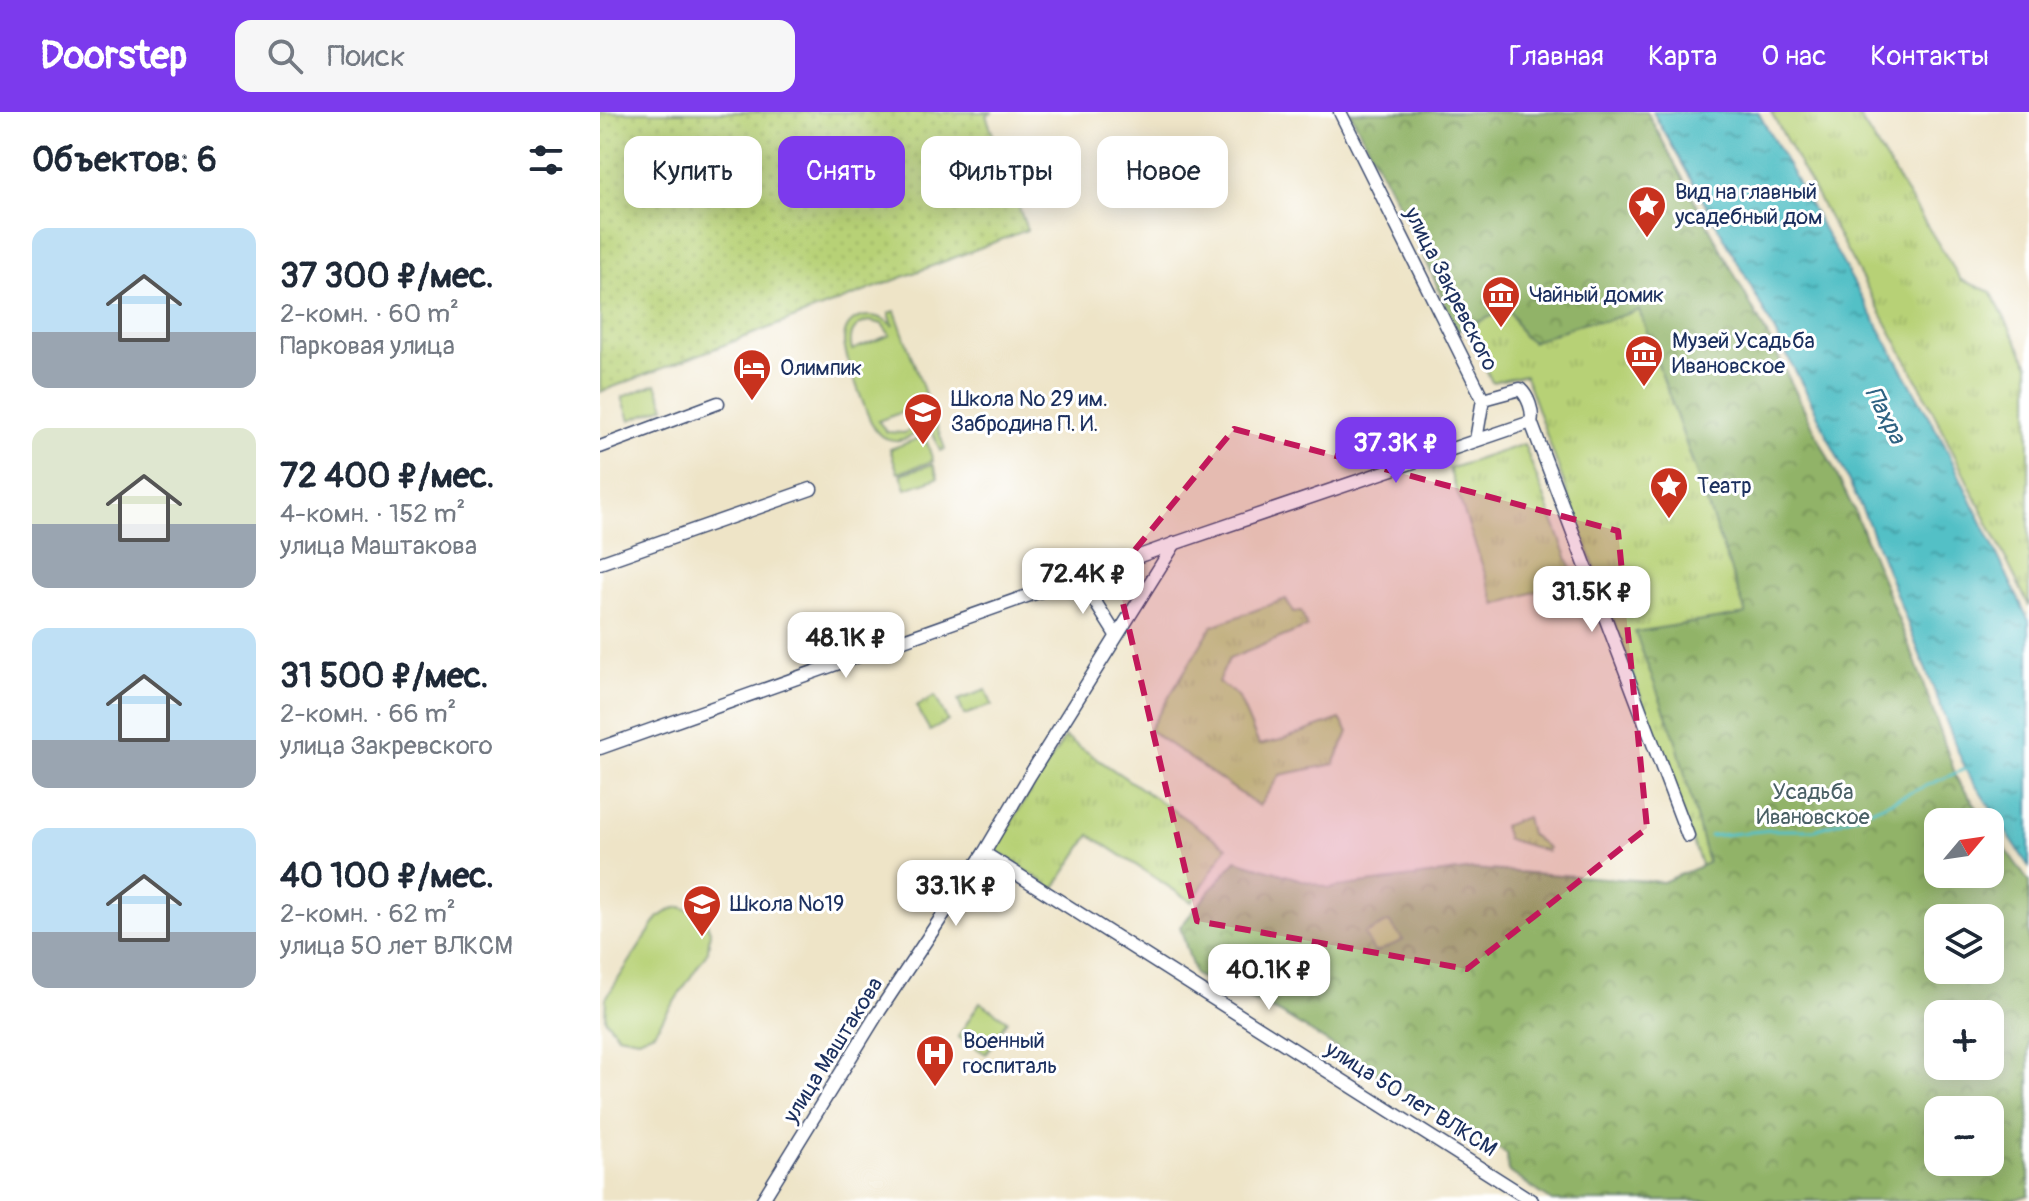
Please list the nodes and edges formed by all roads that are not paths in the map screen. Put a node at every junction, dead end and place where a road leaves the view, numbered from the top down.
1 (1340, 112) edge
2 (1483, 399) junction
3 (718, 403) dead end
4 (1531, 422) junction
5 (1476, 440) junction
6 (600, 447) edge
7 (811, 489) dead end
8 (1176, 543) junction
9 (600, 563) edge
10 (1080, 578) junction
11 (1116, 635) junction
12 (600, 748) edge
13 (1688, 836) dead end
14 (984, 853) junction
15 (762, 1201) edge
16 (1532, 1201) edge

1 - 2 street, улица Закревского
2 - 4 street
2 - 5 street
3 - 6 street
4 - 5 street
4 - 13 street
5 - 8 street
7 - 9 street
8 - 10 street
8 - 11 street, улица Маштакова
10 - 11 street
10 - 12 street
11 - 14 street, улица Маштакова
14 - 15 street, улица Маштакова
14 - 16 street, улица 50 лет ВЛКСМ

